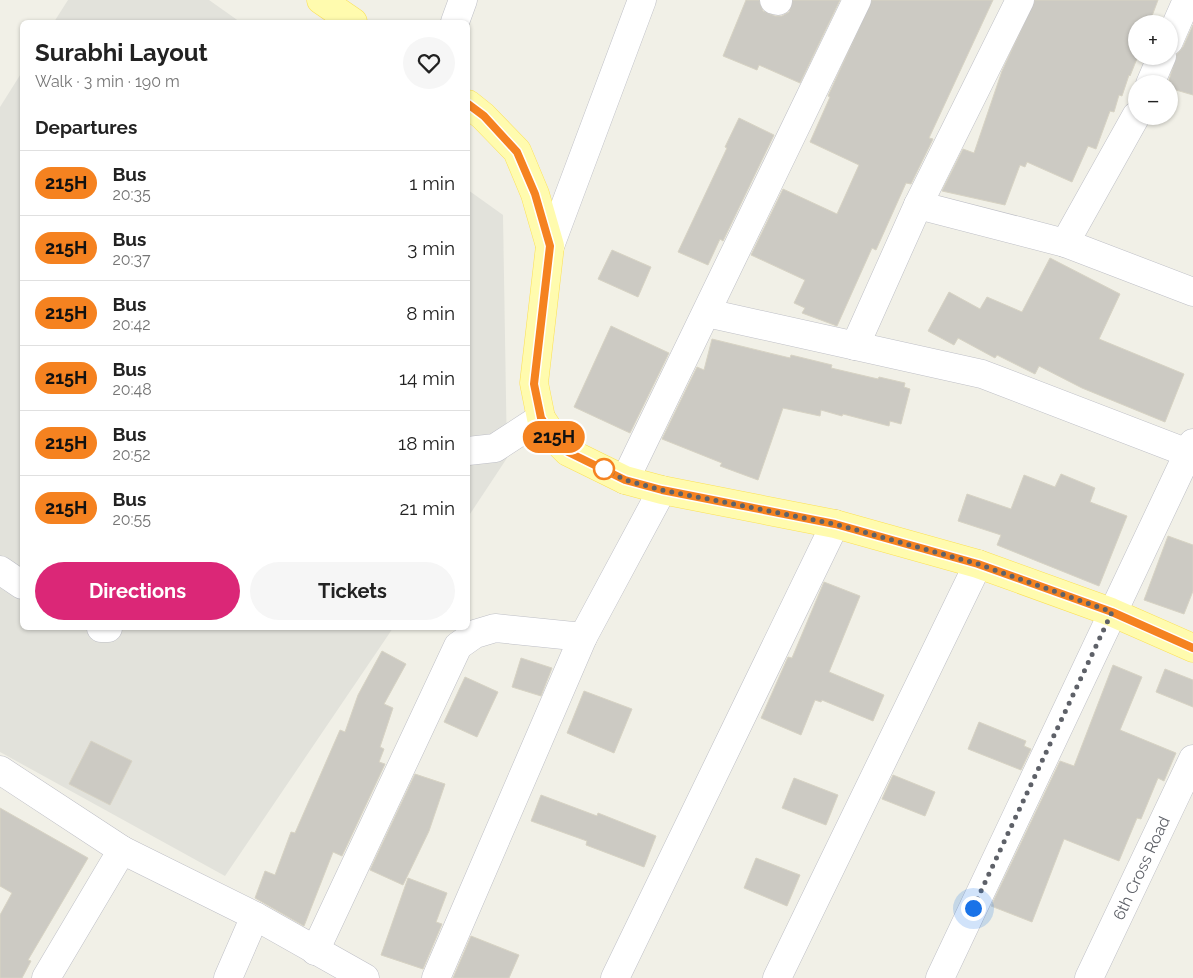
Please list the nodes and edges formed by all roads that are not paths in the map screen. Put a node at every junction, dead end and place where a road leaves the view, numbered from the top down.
1 (321, 0) edge
2 (463, 0) edge
3 (642, 0) edge
4 (857, 0) edge
5 (1020, 0) edge
6 (1187, 0) edge
7 (350, 20) edge
8 (456, 20) edge
9 (1178, 20) edge
10 (470, 106) edge
11 (1131, 125) edge
12 (918, 205) junction
13 (1065, 244) junction
14 (550, 246) junction
15 (1193, 292) edge
16 (706, 313) junction
17 (855, 346) junction
18 (541, 418) junction
19 (1192, 450) edge
20 (470, 451) edge
21 (625, 480) junction
22 (662, 490) junction
23 (835, 524) junction
24 (978, 564) junction
25 (0, 570) edge
26 (20, 584) edge
27 (1112, 612) junction
28 (583, 638) junction
29 (1193, 648) edge
30 (1193, 758) edge
31 (0, 770) edge
32 (122, 850) junction
33 (255, 916) junction
34 (315, 951) junction
35 (46, 978) edge
36 (228, 978) edge
37 (365, 978) edge
38 (436, 978) edge
39 (616, 978) edge
40 (777, 978) edge
41 (940, 978) edge
42 (1089, 978) edge

1 - 7 main road
2 - 8 street
3 - 14 street
4 - 16 street
5 - 12 street
6 - 9 street
10 - 14 main road
11 - 13 street
12 - 13 street
12 - 17 street
13 - 15 street
14 - 18 main road
16 - 17 street
16 - 21 street
17 - 19 street
18 - 20 street
18 - 21 main road
19 - 27 street
21 - 22 main road
22 - 23 main road
22 - 28 street
23 - 24 main road
23 - 39 street
24 - 27 main road
24 - 40 street
25 - 26 street
27 - 29 main road
27 - 41 street
28 - 34 street
28 - 38 street
30 - 42 street, 6th Cross Road
31 - 32 street
32 - 33 street
32 - 35 street
33 - 34 street
33 - 36 street
34 - 37 street

